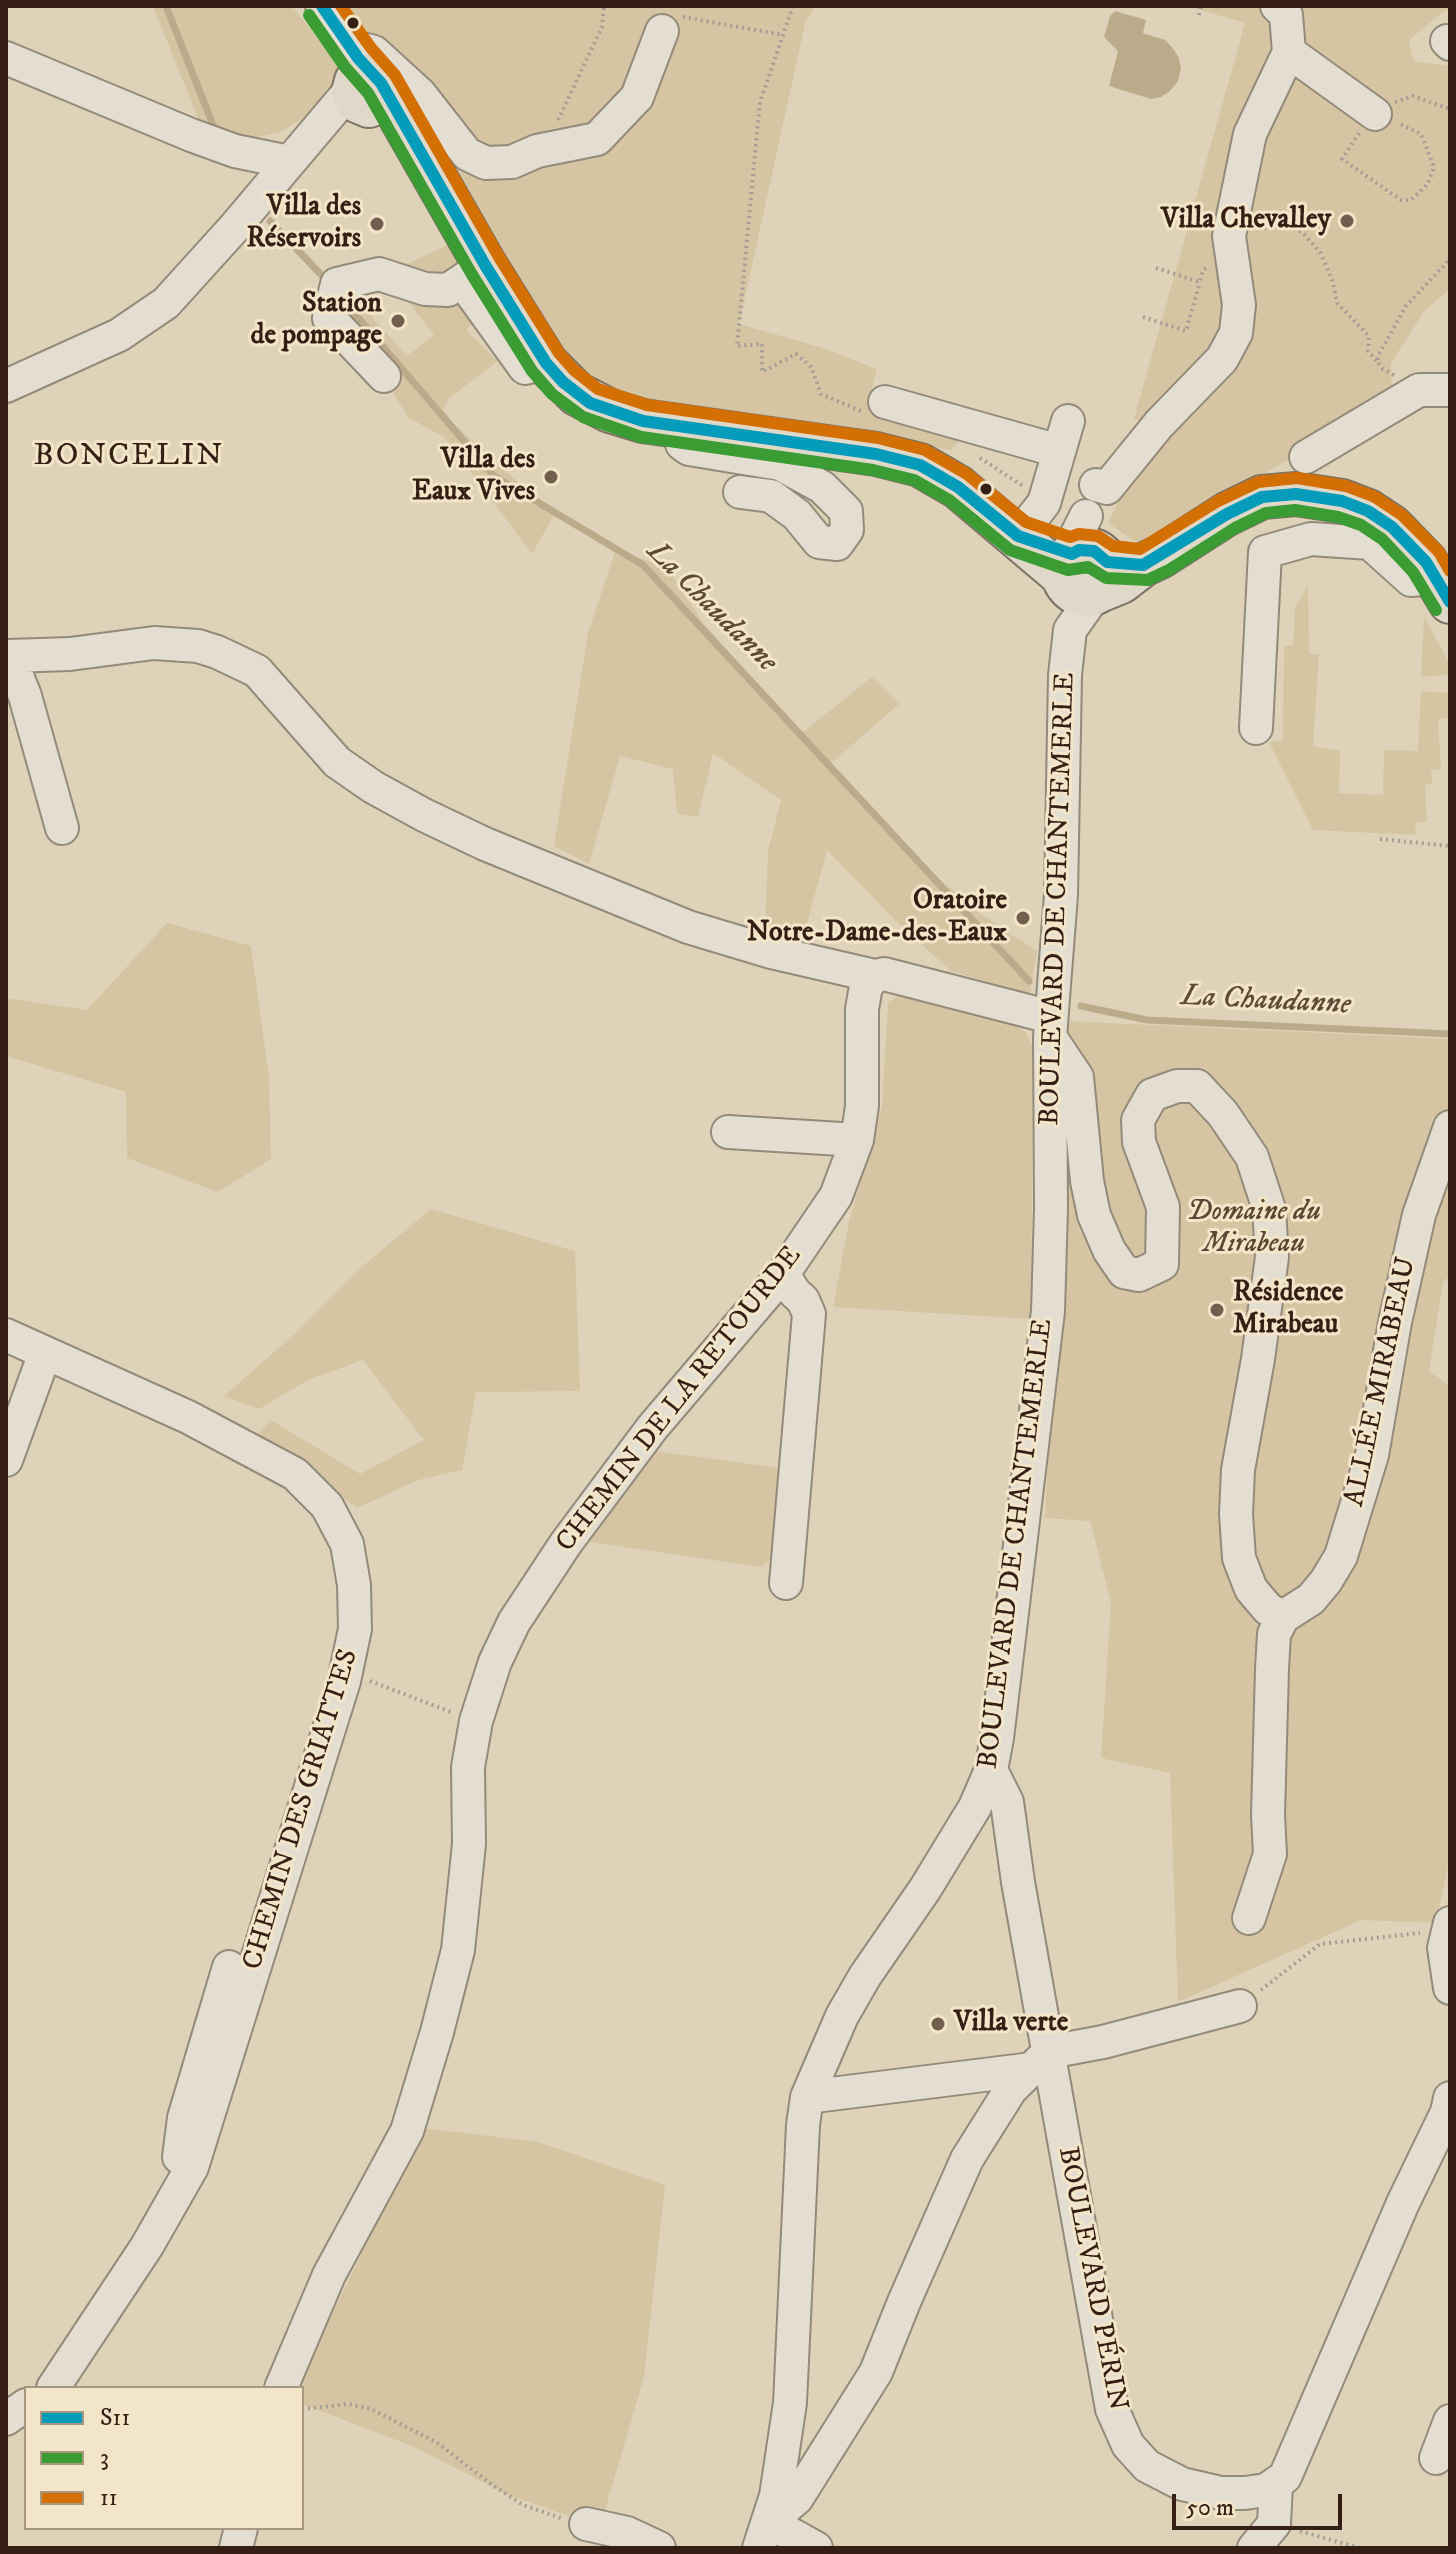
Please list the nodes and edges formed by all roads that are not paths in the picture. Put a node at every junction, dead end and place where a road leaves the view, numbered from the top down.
1 (322, 6) edge
2 (1277, 6) edge
3 (662, 31) road end
4 (1289, 52) junction
5 (6, 58) edge
6 (359, 84) junction
7 (1375, 114) road end
8 (289, 162) junction
9 (474, 274) junction
10 (384, 376) dead end
11 (6, 386) edge
12 (1450, 390) edge
13 (874, 407) road end
14 (682, 426) junction
15 (1306, 457) dead end
16 (1096, 485) dead end
17 (740, 492) dead end
18 (1018, 536) junction
19 (1092, 572) junction
20 (1443, 590) edge
21 (7, 649) edge
22 (1256, 728) dead end
23 (62, 828) dead end
24 (874, 989) junction
25 (1050, 1027) junction
26 (1450, 1127) edge
27 (728, 1132) dead end
28 (857, 1140) junction
29 (784, 1284) junction
30 (6, 1335) edge
31 (45, 1353) junction
32 (6, 1460) edge
33 (786, 1583) dead end
34 (1283, 1617) junction
35 (991, 1770) junction
36 (1249, 1918) dead end
37 (1443, 1934) edge
38 (229, 1967) dead end
39 (1450, 1988) edge
40 (1240, 2006) road end
41 (1040, 2060) junction
42 (807, 2097) junction
43 (1450, 2098) edge
44 (173, 2200) junction
45 (54, 2386) edge
46 (282, 2386) edge
47 (1450, 2421) edge
48 (1436, 2458) dead end
49 (1276, 2485) junction
50 (586, 2524) road end
51 (764, 2535) edge
52 (1264, 2536) edge
53 (659, 2548) edge
54 (816, 2548) edge

1 - 6 street
2 - 4 street
3 - 6 street
4 - 7 street
4 - 16 street
5 - 8 street
6 - 8 street
6 - 9 main road
8 - 11 street
9 - 10 street
9 - 14 main road
12 - 15 street
13 - 18 street
14 - 17 street
14 - 18 main road
18 - 19 main road
19 - 20 main road
19 - 25 street, BOULEVARD DE CHANTEMERLE
20 - 22 street
21 - 23 street
21 - 24 street
24 - 25 street
24 - 28 street, CHEMIN DE LA RETOURDE
25 - 34 street
25 - 35 street, BOULEVARD DE CHANTEMERLE
26 - 34 street, ALLÉE MIRABEAU
27 - 28 street
28 - 29 street, CHEMIN DE LA RETOURDE
29 - 33 street
29 - 46 street, CHEMIN DE LA RETOURDE
30 - 31 street, CHEMIN DES GRIATTES
31 - 32 street
31 - 44 street, CHEMIN DES GRIATTES
34 - 36 street
35 - 41 street, BOULEVARD PÉRIN
35 - 42 street, BOULEVARD DE CHANTEMERLE
37 - 39 street
38 - 44 street
40 - 41 street
41 - 42 street
41 - 49 street, BOULEVARD PÉRIN
41 - 51 street
42 - 51 street, BOULEVARD DE CHANTEMERLE
43 - 49 street
44 - 45 street, CHEMIN DES GRIATTES
47 - 48 street
49 - 52 street
50 - 53 street
51 - 54 street

